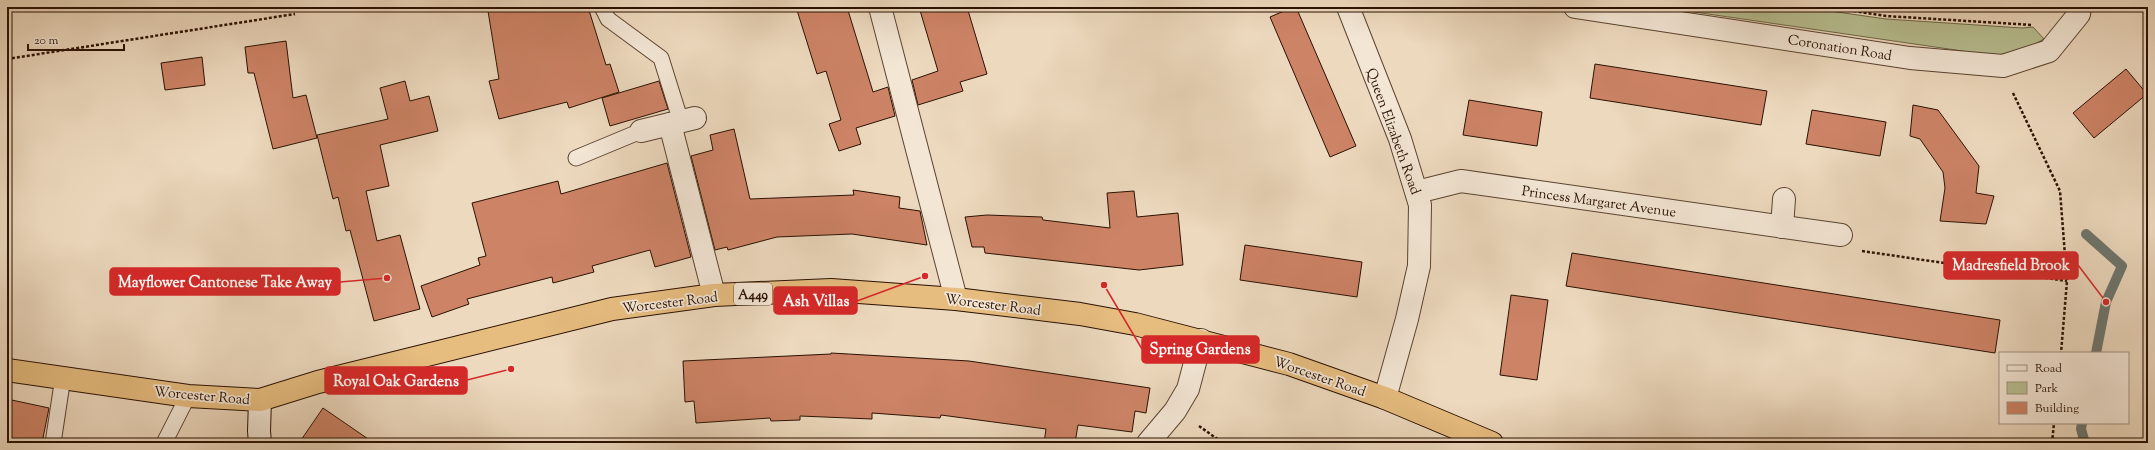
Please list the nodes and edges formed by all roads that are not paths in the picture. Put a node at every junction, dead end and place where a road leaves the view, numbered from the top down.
1 (602, 7) edge
2 (880, 7) edge
3 (1348, 7) edge
4 (1575, 7) edge
5 (2080, 7) edge
6 (682, 122) junction
7 (641, 131) joint
8 (576, 158) dead end
9 (1417, 192) junction
10 (1784, 199) dead end
11 (1782, 227) junction
12 (1841, 235) road end
13 (714, 295) junction
14 (956, 299) junction
15 (1201, 340) junction
16 (7, 370) edge
17 (63, 377) junction
18 (188, 396) junction
19 (1385, 398) junction
20 (260, 400) junction
21 (53, 443) edge
22 (164, 443) edge
23 (260, 443) edge
24 (1148, 443) edge
25 (1492, 443) edge

1 - 6 lane
2 - 14 street
3 - 9 street, Queen Elizabeth Road
4 - 5 street, Coronation Road
6 - 7 street
6 - 13 street
7 - 8 lane
9 - 11 street, Princess Margaret Avenue
9 - 19 street, Queen Elizabeth Road
10 - 11 street
11 - 12 street, Princess Margaret Avenue
13 - 14 highway, Worcester Road / A449
13 - 20 highway, Worcester Road / A449
14 - 15 highway, Worcester Road / A449
15 - 19 highway, Worcester Road / A449
15 - 24 street
16 - 17 highway, Worcester Road / A449
17 - 18 highway, Worcester Road / A449
17 - 21 lane
18 - 20 highway, Worcester Road / A449
18 - 22 lane
19 - 25 highway, Worcester Road / A449
20 - 23 street

